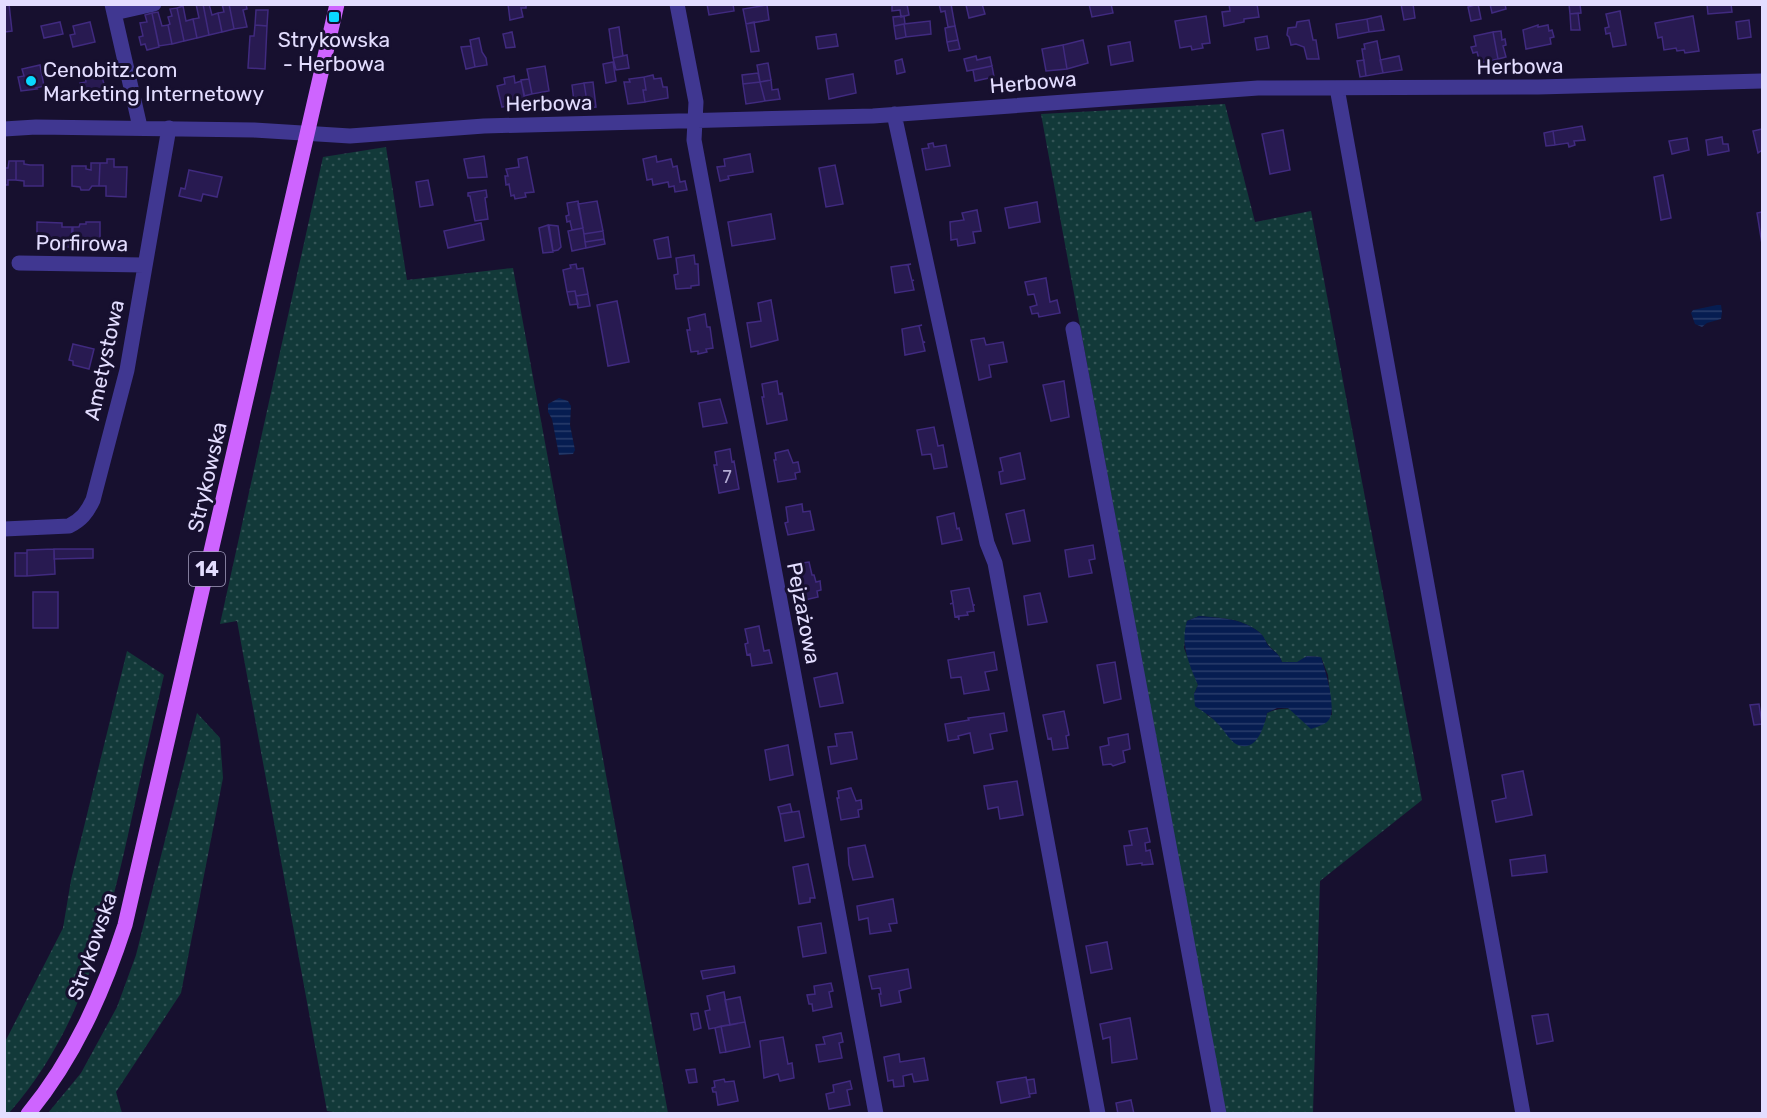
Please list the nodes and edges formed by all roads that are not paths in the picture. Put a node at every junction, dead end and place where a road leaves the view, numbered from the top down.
1 (154, 4) edge
2 (336, 4) edge
3 (677, 4) edge
4 (113, 9) edge
5 (1762, 81) edge
6 (1337, 88) junction
7 (894, 114) junction
8 (694, 120) junction
9 (140, 127) junction
10 (169, 128) junction
11 (4, 129) edge
12 (307, 133) junction
13 (19, 263) dead end
14 (144, 265) junction
15 (1073, 329) dead end
16 (4, 529) edge
17 (28, 1113) edge
18 (876, 1113) edge
19 (1098, 1113) edge
20 (1219, 1113) edge
21 (1523, 1113) edge

1 - 4 street
2 - 12 main road, Strykowska / 14
3 - 8 street, Pejzażowa
4 - 9 street
5 - 6 street, Herbowa
6 - 7 street, Herbowa
6 - 21 street
7 - 8 street, Herbowa
7 - 19 street
8 - 12 street, Herbowa
8 - 18 street, Pejzażowa
9 - 10 street, Herbowa
9 - 11 street, Herbowa
10 - 12 street, Herbowa
10 - 14 street, Ametystowa
12 - 17 main road, Strykowska / 14
13 - 14 street, Porfirowa
14 - 16 street, Ametystowa
15 - 20 street

